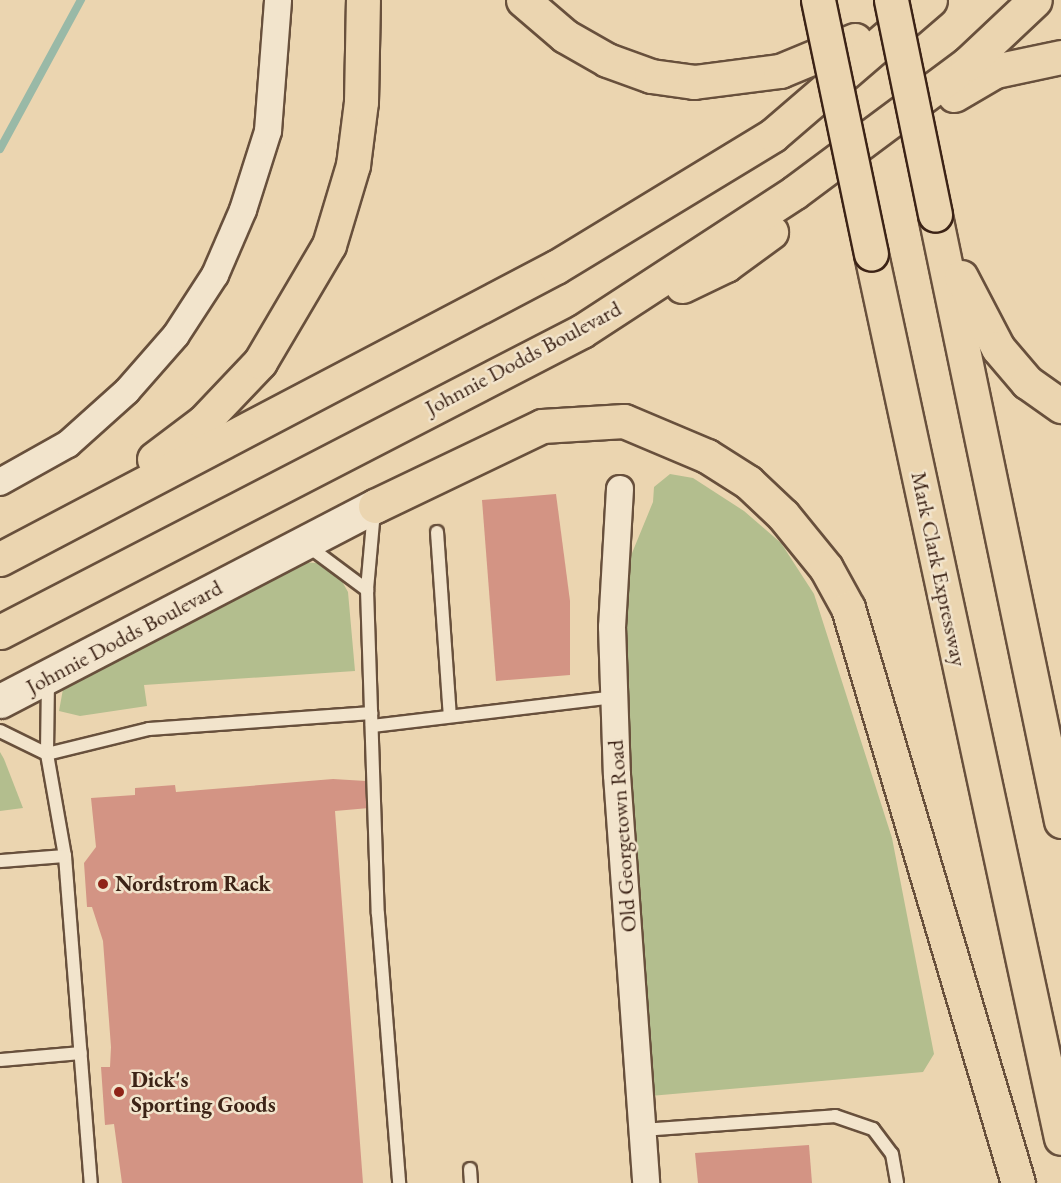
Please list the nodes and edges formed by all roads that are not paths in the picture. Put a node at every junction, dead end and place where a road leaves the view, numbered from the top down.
1 (278, 0) edge
2 (363, 0) edge
3 (523, 0) edge
4 (818, 0) edge
5 (891, 0) edge
6 (1035, 0) edge
7 (927, 3) edge
8 (1061, 57) edge
9 (935, 215) junction
10 (582, 331) junction
11 (1061, 405) edge
12 (0, 482) edge
13 (620, 489) dead end
14 (375, 506) junction
15 (82, 514) junction
16 (437, 532) dead end
17 (303, 543) junction
18 (0, 559) edge
19 (116, 573) junction
20 (367, 590) junction
21 (0, 632) edge
22 (0, 650) edge
23 (48, 676) junction
24 (614, 697) junction
25 (0, 701) edge
26 (450, 716) junction
27 (372, 719) junction
28 (0, 731) edge
29 (47, 754) junction
30 (1061, 821) edge
31 (65, 856) junction
32 (0, 861) edge
33 (81, 1053) junction
34 (0, 1060) edge
35 (642, 1130) junction
36 (1061, 1138) edge
37 (470, 1169) dead end
38 (91, 1183) edge
39 (399, 1183) edge
40 (471, 1183) edge
41 (646, 1183) edge
42 (897, 1183) edge
43 (1018, 1183) edge

1 - 12 street
2 - 15 highway
3 - 7 highway
4 - 36 highway, Mark Clark Expressway, bridge
5 - 9 highway, bridge
6 - 10 highway, Johnnie Dodds Boulevard
7 - 15 highway
8 - 10 highway
9 - 11 highway
9 - 30 highway
10 - 19 highway, Johnnie Dodds Boulevard
13 - 24 street, Old Georgetown Road
14 - 17 main road, Johnnie Dodds Boulevard
14 - 20 lane
14 - 43 highway
15 - 18 highway
16 - 26 lane
17 - 20 lane
17 - 23 main road, Johnnie Dodds Boulevard
19 - 21 highway, Johnnie Dodds Boulevard
19 - 22 highway
20 - 27 lane
23 - 25 main road, Johnnie Dodds Boulevard
23 - 29 lane
24 - 26 lane
24 - 35 street, Old Georgetown Road
26 - 27 lane
27 - 29 lane
27 - 39 lane
28 - 29 lane
29 - 31 lane
31 - 32 lane
31 - 33 lane
33 - 34 lane
33 - 38 lane
35 - 41 street, Old Georgetown Road
35 - 42 lane
37 - 40 lane

